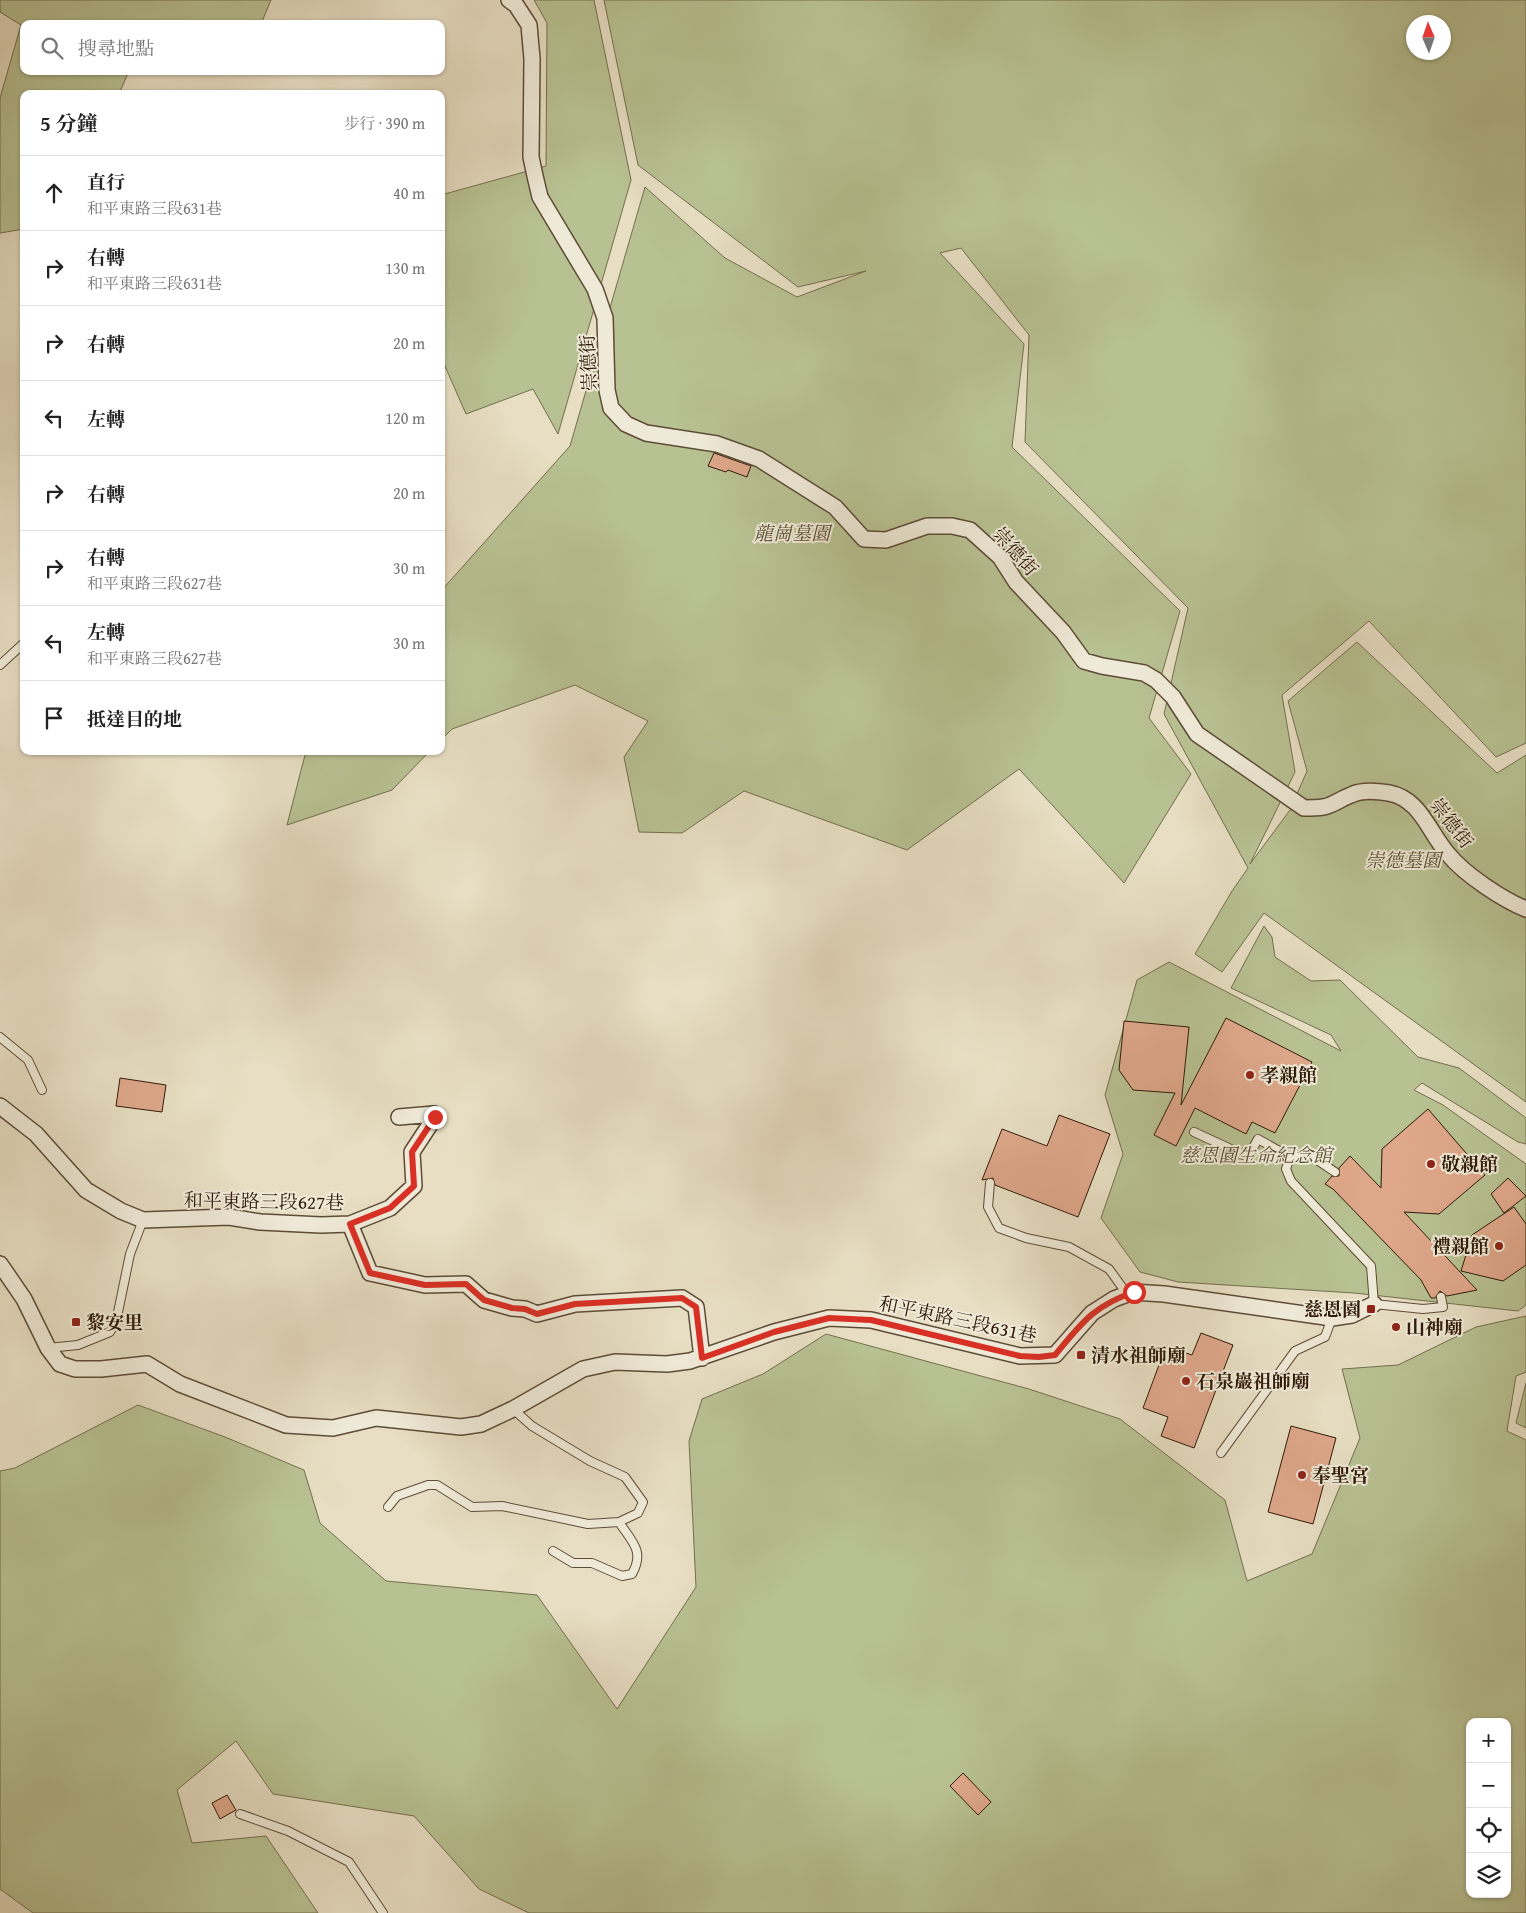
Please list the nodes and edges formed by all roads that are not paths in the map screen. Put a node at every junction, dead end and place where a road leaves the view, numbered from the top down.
1 (509, 0) edge
2 (20, 647) edge
3 (0, 665) edge
4 (1526, 908) edge
5 (0, 1037) edge
6 (42, 1090) dead end
7 (0, 1106) edge
8 (399, 1117) dead end
9 (1194, 1132) dead end
10 (1290, 1156) junction
11 (1335, 1172) dead end
12 (990, 1183) dead end
13 (143, 1220) junction
14 (350, 1224) junction
15 (0, 1264) edge
16 (1127, 1294) junction
17 (1441, 1297) dead end
18 (1374, 1304) junction
19 (1332, 1318) junction
20 (48, 1348) junction
21 (702, 1358) junction
22 (513, 1409) junction
23 (1221, 1453) dead end
24 (388, 1507) dead end
25 (619, 1522) junction
26 (553, 1551) dead end
27 (240, 1814) dead end
28 (383, 1913) edge

1 - 4 street, 崇德街
2 - 3 lane
5 - 6 lane
7 - 13 street, 和平東路三段627巷
8 - 14 street, 和平東路三段627巷
9 - 10 lane
10 - 11 lane
10 - 18 lane
12 - 16 lane
13 - 14 street, 和平東路三段627巷
13 - 20 lane
14 - 21 street
15 - 20 street, 和平東路三段631巷
16 - 19 street, 和平東路三段631巷
16 - 21 street, 和平東路三段631巷
17 - 18 lane
18 - 19 street, 和平東路三段631巷
19 - 23 lane
20 - 22 street, 和平東路三段631巷
21 - 22 street, 和平東路三段631巷
22 - 25 lane
24 - 25 lane
25 - 26 lane
27 - 28 lane

